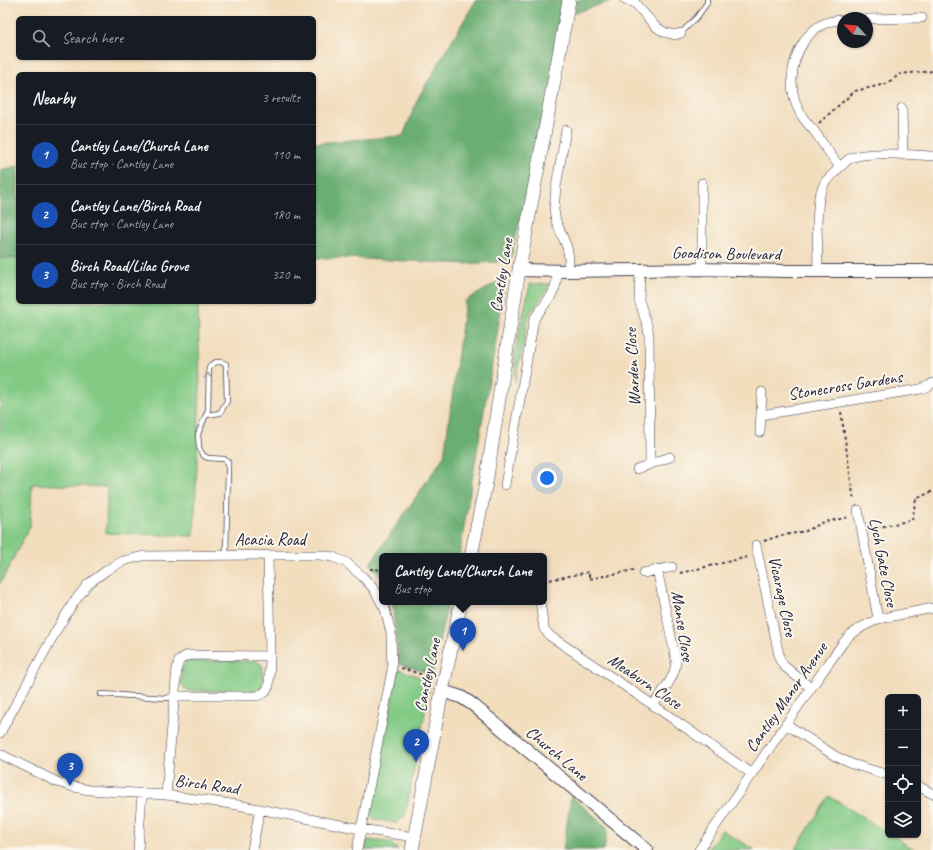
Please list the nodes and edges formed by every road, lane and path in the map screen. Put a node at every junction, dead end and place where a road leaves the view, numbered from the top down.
1 (569, 0) edge
2 (625, 0) edge
3 (707, 0) edge
4 (922, 18) dead end
5 (873, 19) edge
6 (837, 21) edge
7 (681, 33) joint
8 (933, 71) edge
9 (902, 108) dead end
10 (812, 129) junction
11 (566, 130) dead end
12 (903, 155) junction
13 (933, 156) edge
14 (840, 167) junction
15 (702, 183) dead end
16 (702, 269) junction
17 (519, 270) junction
18 (640, 270) junction
19 (818, 270) junction
20 (563, 271) junction
21 (933, 271) edge
22 (933, 383) edge
23 (762, 392) dead end
24 (839, 402) junction
25 (206, 415) junction
26 (761, 415) junction
27 (760, 432) dead end
28 (670, 457) dead end
29 (650, 464) junction
30 (636, 469) dead end
31 (505, 485) dead end
32 (933, 491) edge
33 (858, 510) junction
34 (862, 532) junction
35 (756, 545) joint
36 (472, 553) edge
37 (226, 555) junction
38 (268, 555) junction
39 (758, 555) junction
40 (672, 566) joint
41 (657, 569) junction
42 (643, 573) joint
43 (547, 580) edge
44 (379, 598) edge
45 (383, 605) edge
46 (460, 605) edge
47 (540, 605) edge
48 (933, 608) edge
49 (878, 619) junction
50 (270, 656) junction
51 (392, 666) junction
52 (443, 686) junction
53 (811, 688) junction
54 (101, 694) dead end
55 (174, 696) junction
56 (653, 705) junction
57 (786, 724) junction
58 (0, 733) edge
59 (0, 754) edge
60 (752, 774) junction
61 (885, 774) edge
62 (921, 788) edge
63 (142, 793) junction
64 (933, 794) edge
65 (166, 795) junction
66 (260, 809) junction
67 (361, 829) junction
68 (414, 837) junction
69 (138, 850) edge
70 (252, 850) edge
71 (357, 850) edge
72 (412, 850) edge
73 (646, 850) edge
74 (699, 850) edge

1 - 17 main road, Cantley Lane
2 - 7 street
3 - 7 lane
4 - 5 street
6 - 10 street
8 - 10 path
9 - 12 street
10 - 14 street
11 - 20 street
12 - 13 street
12 - 14 street
14 - 19 street
15 - 16 street
16 - 18 street, Goodison Boulevard
16 - 19 street, Goodison Boulevard
17 - 20 street, Goodison Boulevard
17 - 36 main road, Cantley Lane
18 - 20 street, Goodison Boulevard
18 - 29 street, Warden Close
19 - 21 street, Goodison Boulevard
20 - 31 street
22 - 24 street, Stonecross Gardens
23 - 26 street
24 - 26 street, Stonecross Gardens
24 - 33 path
25 -> 25 lane
25 - 37 lane
26 - 27 street
28 - 29 street
29 - 30 street
32 - 34 path
33 - 34 street, Lych Gate Close
33 - 35 path
34 - 49 street, Lych Gate Close
35 - 39 street, Vicarage Close
37 - 38 street, Acacia Road
37 - 58 street, Acacia Road
38 - 44 street, Acacia Road
38 - 50 street
39 - 40 path
39 - 53 street, Vicarage Close
40 - 41 street, Manse Close
41 - 42 street, Manse Close
41 - 56 street, Manse Close
42 - 43 path
45 - 51 street, Acacia Road
46 - 52 main road, Cantley Lane
47 - 56 street, Meaburn Close
48 - 49 street, Cantley Manor Avenue
49 - 53 street, Cantley Manor Avenue
50 - 55 street
50 - 55 street
51 - 52 path
51 - 67 street, Acacia Road
52 - 68 main road, Cantley Lane
52 - 73 street, Church Lane
53 - 57 street, Cantley Manor Avenue
54 - 55 lane
55 - 65 street
56 - 60 street, Meaburn Close
57 - 60 street, Cantley Manor Avenue
57 - 61 street
59 - 63 street, Birch Road
60 - 74 street, Cantley Manor Avenue
62 - 64 street
63 - 65 street, Birch Road
63 - 69 street
65 - 66 street, Birch Road
66 - 67 street, Birch Road
66 - 70 street
67 - 68 street, Birch Road
67 - 71 street, Acacia Road
68 - 72 main road, Cantley Lane

